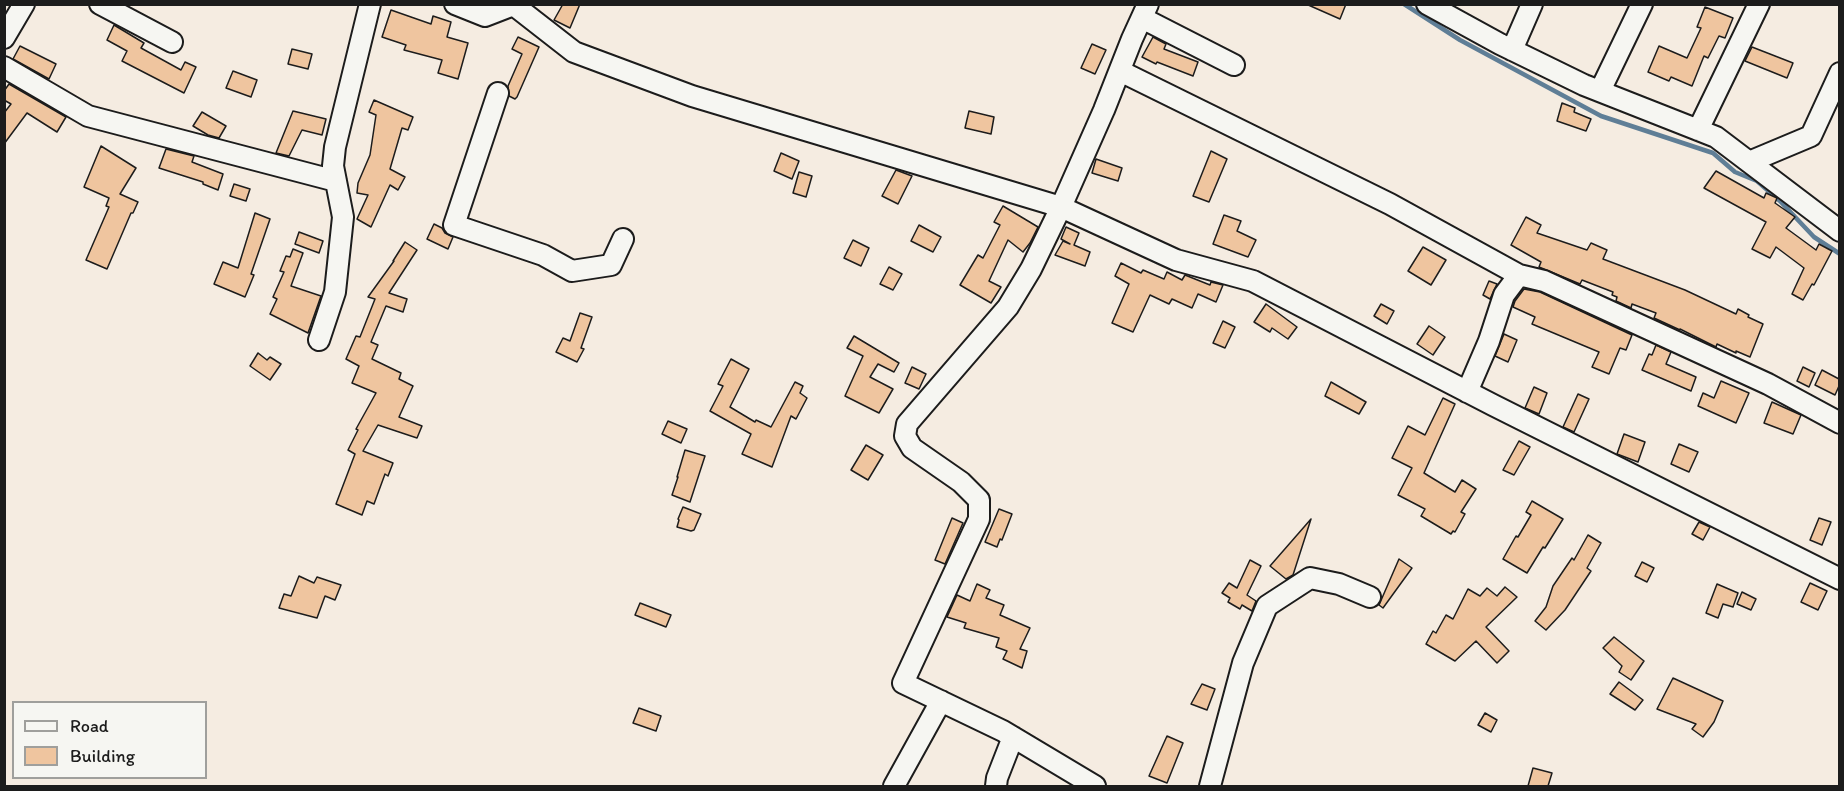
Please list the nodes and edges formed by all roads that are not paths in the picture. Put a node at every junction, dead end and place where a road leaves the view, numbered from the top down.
1 (24, 4) edge
2 (100, 4) edge
3 (370, 4) edge
4 (455, 4) edge
5 (1427, 4) edge
6 (1532, 4) edge
7 (1642, 4) edge
8 (1759, 4) edge
9 (515, 5) edge
10 (1145, 11) edge
11 (4, 38) edge
12 (172, 42) dead end
13 (1512, 50) junction
14 (1234, 65) dead end
15 (4, 67) edge
16 (1120, 70) junction
17 (1839, 73) edge
18 (1600, 91) junction
19 (498, 93) dead end
20 (1698, 130) junction
21 (1749, 162) junction
22 (336, 181) junction
23 (1061, 207) junction
24 (1839, 231) edge
25 (623, 238) dead end
26 (1519, 275) junction
27 (318, 340) dead end
28 (1467, 392) junction
29 (1839, 423) edge
30 (1839, 579) edge
31 (1370, 597) dead end
32 (941, 701) junction
33 (1013, 737) junction
34 (894, 786) edge
35 (996, 786) edge
36 (1095, 786) edge
37 (1210, 786) edge

1 - 11 street
2 - 12 street
3 - 22 street
4 - 9 street
5 - 13 street
6 - 13 street
7 - 18 street
8 - 20 street
9 - 23 street
10 - 14 street
10 - 16 street
13 - 18 street
15 - 22 street
16 - 23 street
16 - 26 street
17 - 21 street
18 - 20 street
19 - 25 street
20 - 21 street
21 - 24 street
22 - 27 street
23 - 28 street
23 - 32 street
26 - 28 street
26 - 29 street
28 - 30 street
31 - 37 street
32 - 33 street
32 - 34 street
33 - 35 street
33 - 36 street

